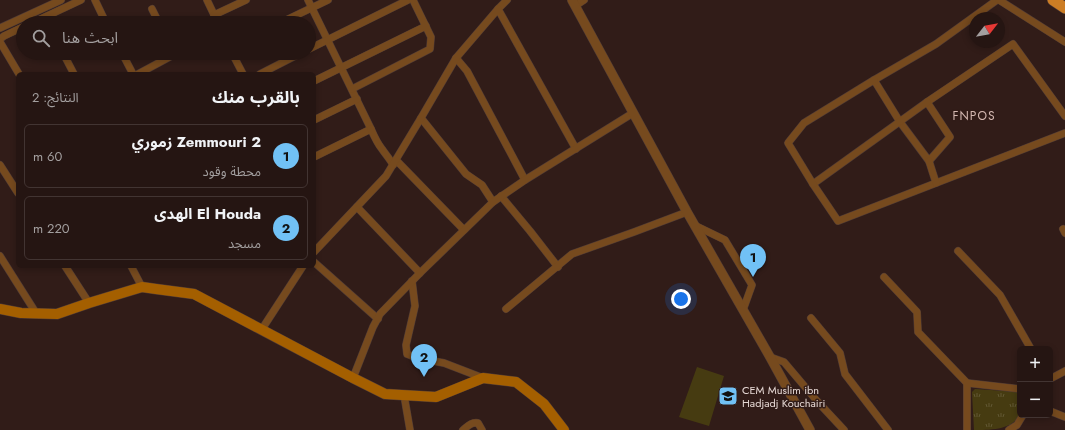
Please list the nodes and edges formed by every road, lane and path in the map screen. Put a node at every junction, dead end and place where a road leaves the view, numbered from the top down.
1 (61, 0) edge
2 (81, 0) edge
3 (94, 0) edge
4 (207, 0) edge
5 (246, 0) edge
6 (308, 0) edge
7 (328, 0) edge
8 (408, 0) edge
9 (413, 0) edge
10 (507, 0) edge
11 (584, 0) edge
12 (998, 0) edge
13 (1053, 0) edge
14 (573, 3) edge
15 (312, 8) junction
16 (1065, 8) edge
17 (152, 9) dead end
18 (498, 9) junction
19 (214, 15) joint
20 (26, 16) edge
21 (53, 16) edge
22 (102, 16) edge
23 (156, 16) edge
24 (295, 16) edge
25 (16, 21) edge
26 (426, 26) junction
27 (0, 28) edge
28 (16, 30) edge
29 (328, 40) junction
30 (0, 41) edge
31 (1065, 42) edge
32 (316, 46) edge
33 (456, 58) junction
34 (67, 60) edge
35 (126, 60) edge
36 (163, 60) edge
37 (236, 60) edge
38 (287, 60) edge
39 (341, 67) junction
40 (18, 72) edge
41 (73, 72) edge
42 (132, 72) edge
43 (142, 72) edge
44 (242, 72) edge
45 (264, 72) edge
46 (316, 80) edge
47 (874, 80) junction
48 (352, 89) junction
49 (357, 99) junction
50 (927, 102) junction
51 (633, 113) junction
52 (1065, 116) edge
53 (422, 118) junction
54 (316, 119) edge
55 (900, 122) junction
56 (371, 130) junction
57 (1065, 133) edge
58 (576, 149) junction
59 (316, 156) edge
60 (929, 161) junction
61 (395, 162) junction
62 (0, 165) edge
63 (525, 180) junction
64 (936, 183) junction
65 (813, 184) junction
66 (16, 190) edge
67 (501, 196) junction
68 (493, 202) junction
69 (357, 207) junction
70 (687, 212) junction
71 (694, 225) junction
72 (464, 230) junction
73 (316, 250) edge
74 (958, 251) dead end
75 (0, 256) edge
76 (316, 264) edge
77 (558, 267) junction
78 (66, 268) edge
79 (131, 268) edge
80 (302, 268) edge
81 (420, 273) junction
82 (884, 277) dead end
83 (412, 281) junction
84 (142, 287) junction
85 (89, 303) junction
86 (506, 309) dead end
87 (0, 310) edge
88 (743, 310) junction
89 (36, 313) junction
90 (811, 318) dead end
91 (378, 319) junction
92 (262, 329) junction
93 (1028, 346) edge
94 (770, 356) junction
95 (1065, 371) edge
96 (1053, 377) edge
97 (353, 378) junction
98 (483, 378) junction
99 (967, 383) junction
100 (1017, 389) edge
101 (404, 395) junction
102 (1053, 412) edge
103 (1065, 417) edge
104 (1018, 427) edge
105 (410, 430) edge
106 (463, 430) edge
107 (482, 430) edge
108 (564, 430) edge
109 (810, 430) edge
110 (844, 430) edge
111 (888, 430) edge
112 (967, 430) edge
113 (1009, 430) edge

1 - 20 street
2 - 21 street
3 - 22 street
4 - 19 street
5 - 19 street
6 - 15 street
7 - 15 street
8 - 29 street
9 - 26 street
10 - 18 street
11 - 14 street
12 - 31 street
12 - 47 street
13 - 16 highway
14 - 51 street
15 - 24 street
15 - 29 street
17 - 23 street
18 - 33 street
18 - 58 street
25 - 27 street
26 - 39 street
26 - 48 street
28 - 30 street
29 - 32 street
29 - 39 street
30 - 40 street
33 - 53 street
33 - 63 street
34 - 41 street
35 - 42 street
36 - 43 street
37 - 44 street
38 - 45 street
39 - 46 street
39 - 48 street
47 - 55 street
47 - 65 street
48 - 49 street
49 - 54 street
49 - 56 street
50 - 52 street
50 - 55 street
50 - 60 street
51 - 58 street
51 - 70 street
53 - 61 street
53 - 68 street
55 - 60 street
55 - 65 street
56 - 59 street
56 - 61 street
57 - 64 street
58 - 63 street
60 - 64 street
61 - 69 street
61 - 72 street
62 - 66 street
63 - 67 street
64 - 65 street
67 - 68 street
67 - 77 street
68 - 72 street
69 - 73 street
69 - 81 street
70 - 71 street
70 - 77 street
71 - 88 street
71 - 88 street
72 - 81 street
74 - 93 street
75 - 89 street
76 - 91 street
77 - 86 street
78 - 85 street
79 - 84 street
80 - 92 street
81 - 83 street
82 - 99 street
83 - 91 street
83 - 98 street
84 - 85 main road
84 - 92 main road
85 - 89 main road
87 - 89 main road
88 - 94 street
90 - 111 street
91 - 97 street
92 - 97 main road
94 - 109 street
94 - 110 street
95 - 96 street
97 - 101 main road
98 - 101 main road
98 - 108 main road
99 - 100 street
99 - 112 street
101 - 105 street
102 - 103 street
104 - 113 street
106 - 107 street

